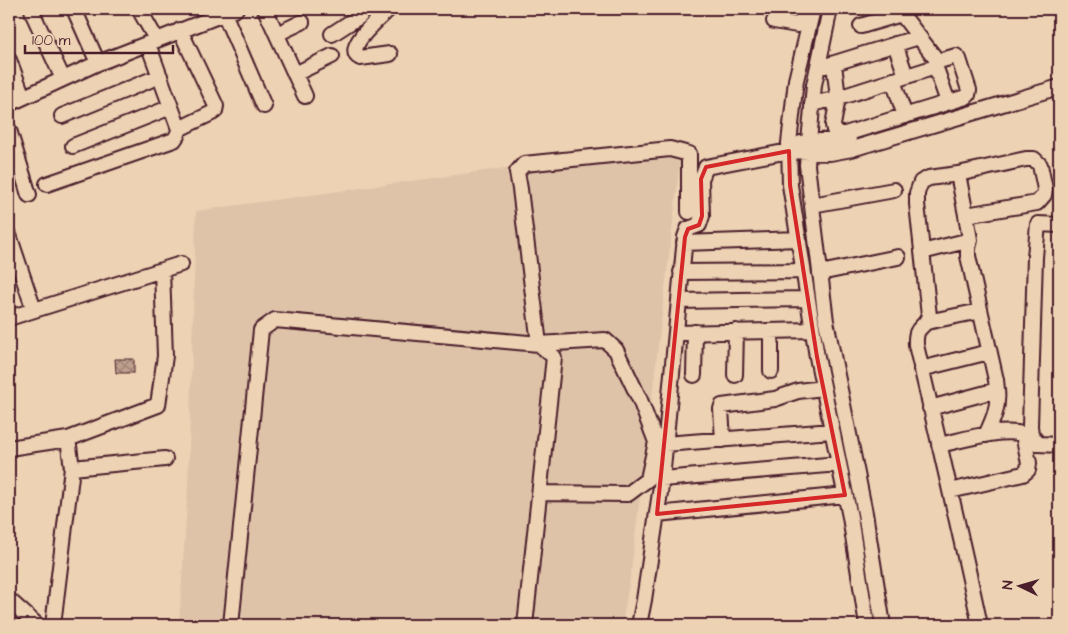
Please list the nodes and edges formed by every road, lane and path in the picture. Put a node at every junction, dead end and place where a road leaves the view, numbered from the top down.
1 (32, 9) edge
2 (74, 9) edge
3 (139, 9) edge
4 (265, 9) edge
5 (361, 9) edge
6 (389, 9) edge
7 (804, 9) edge
8 (814, 9) edge
9 (830, 9) edge
10 (230, 11) edge
11 (774, 21) dead end
12 (302, 22) dead end
13 (861, 26) dead end
14 (180, 30) junction
15 (277, 34) junction
16 (332, 34) dead end
17 (919, 36) junction
18 (152, 41) junction
19 (895, 44) junction
20 (390, 54) dead end
21 (332, 56) dead end
22 (9, 60) edge
23 (98, 63) junction
24 (834, 64) junction
25 (818, 69) junction
26 (295, 74) junction
27 (160, 76) junction
28 (900, 78) junction
29 (63, 79) junction
30 (1059, 79) edge
31 (1059, 87) edge
32 (305, 96) dead end
33 (23, 97) junction
34 (838, 98) junction
35 (948, 102) junction
36 (9, 104) edge
37 (812, 104) junction
38 (264, 106) dead end
39 (172, 107) junction
40 (62, 116) dead end
41 (905, 116) junction
42 (179, 128) junction
43 (9, 130) edge
44 (73, 146) dead end
45 (789, 147) junction
46 (809, 147) junction
47 (958, 174) junction
48 (47, 184) dead end
49 (894, 190) dead end
50 (29, 195) dead end
51 (1037, 203) junction
52 (812, 205) junction
53 (688, 212) dead end
54 (966, 216) junction
55 (1038, 224) junction
56 (1059, 225) edge
57 (9, 235) edge
58 (798, 239) junction
59 (970, 240) junction
60 (684, 243) junction
61 (922, 252) junction
62 (898, 257) dead end
63 (180, 264) dead end
64 (162, 270) junction
65 (803, 271) junction
66 (682, 272) junction
67 (820, 273) junction
68 (808, 299) junction
69 (679, 301) junction
70 (34, 310) junction
71 (980, 311) junction
72 (9, 318) edge
73 (927, 322) junction
74 (812, 330) junction
75 (771, 331) junction
76 (695, 332) junction
77 (736, 332) junction
78 (676, 333) junction
79 (539, 344) junction
80 (989, 352) junction
81 (921, 369) junction
82 (771, 371) dead end
83 (735, 374) dead end
84 (694, 375) dead end
85 (823, 388) junction
86 (997, 390) junction
87 (930, 408) junction
88 (832, 431) junction
89 (1027, 434) junction
90 (986, 435) junction
91 (68, 438) junction
92 (723, 440) junction
93 (665, 444) junction
94 (939, 445) junction
95 (1059, 445) edge
96 (9, 448) edge
97 (165, 459) dead end
98 (839, 464) junction
99 (72, 468) junction
100 (662, 479) junction
101 (950, 491) junction
102 (539, 492) junction
103 (845, 495) junction
104 (657, 514) junction
105 (9, 600) edge
106 (37, 625) edge
107 (53, 625) edge
108 (231, 625) edge
109 (524, 625) edge
110 (639, 625) edge
111 (867, 625) edge
112 (883, 625) edge
113 (980, 625) edge

1 - 29 street
2 - 23 street
3 - 18 street
4 - 15 street
5 - 16 street
6 - 20 street
7 - 11 street
8 - 45 street
9 - 25 street
10 - 14 street
10 - 38 street
12 - 15 street
13 - 17 street
14 - 18 street
14 - 42 street
15 - 26 street
17 - 19 street
17 - 35 street
18 - 23 street
18 - 27 street
19 - 24 street
19 - 28 street
21 - 26 street
22 - 33 street
23 - 29 street
24 - 25 street
24 - 34 street
25 - 37 street
26 - 32 street
27 - 39 street
27 - 40 street
28 - 34 street
28 - 35 street
28 - 41 street
29 - 33 street
30 - 46 street
31 - 46 street
33 - 36 street
34 - 37 street
34 - 41 street
35 - 41 street
37 - 46 street
39 - 42 street
39 - 44 street
42 - 48 street
43 - 50 street
45 - 46 street
45 - 58 street
45 - 60 street
46 - 52 street
47 - 51 street
47 - 54 street
47 - 61 street
49 - 52 street
51 - 54 street
51 - 55 street
52 - 67 street
53 - 79 street
54 - 59 street
55 - 56 street
55 - 89 street
57 - 70 street
58 - 60 street
58 - 65 street
59 - 61 street
59 - 71 street
60 - 66 street
61 - 73 street
62 - 67 street
63 - 64 street
64 - 70 street
64 - 91 street
65 - 66 street
65 - 68 street
66 - 69 street
67 - 112 street
68 - 69 street
68 - 74 street
69 - 78 street
70 - 72 street
71 - 73 street
71 - 80 street
73 - 81 street
74 - 75 street
74 - 85 street
75 - 77 street
75 - 82 street
76 - 77 street
76 - 78 street
76 - 84 street
77 - 83 street
78 - 93 street
79 - 102 street
79 - 102 street
79 - 108 street
80 - 81 street
80 - 86 street
81 - 87 street
85 - 88 street
85 - 92 street
86 - 87 street
86 - 90 street
87 - 94 street
88 - 92 street
88 - 98 street
89 - 90 street
89 - 95 street
89 - 101 street
90 - 94 street
91 - 96 street
91 - 99 street
92 - 93 street
93 - 100 street
94 - 101 street
97 - 99 street
98 - 100 street
98 - 103 street
99 - 107 street
100 - 104 street
101 - 113 street
102 - 109 street
103 - 104 street
103 - 111 street
104 - 110 street
105 - 106 street

